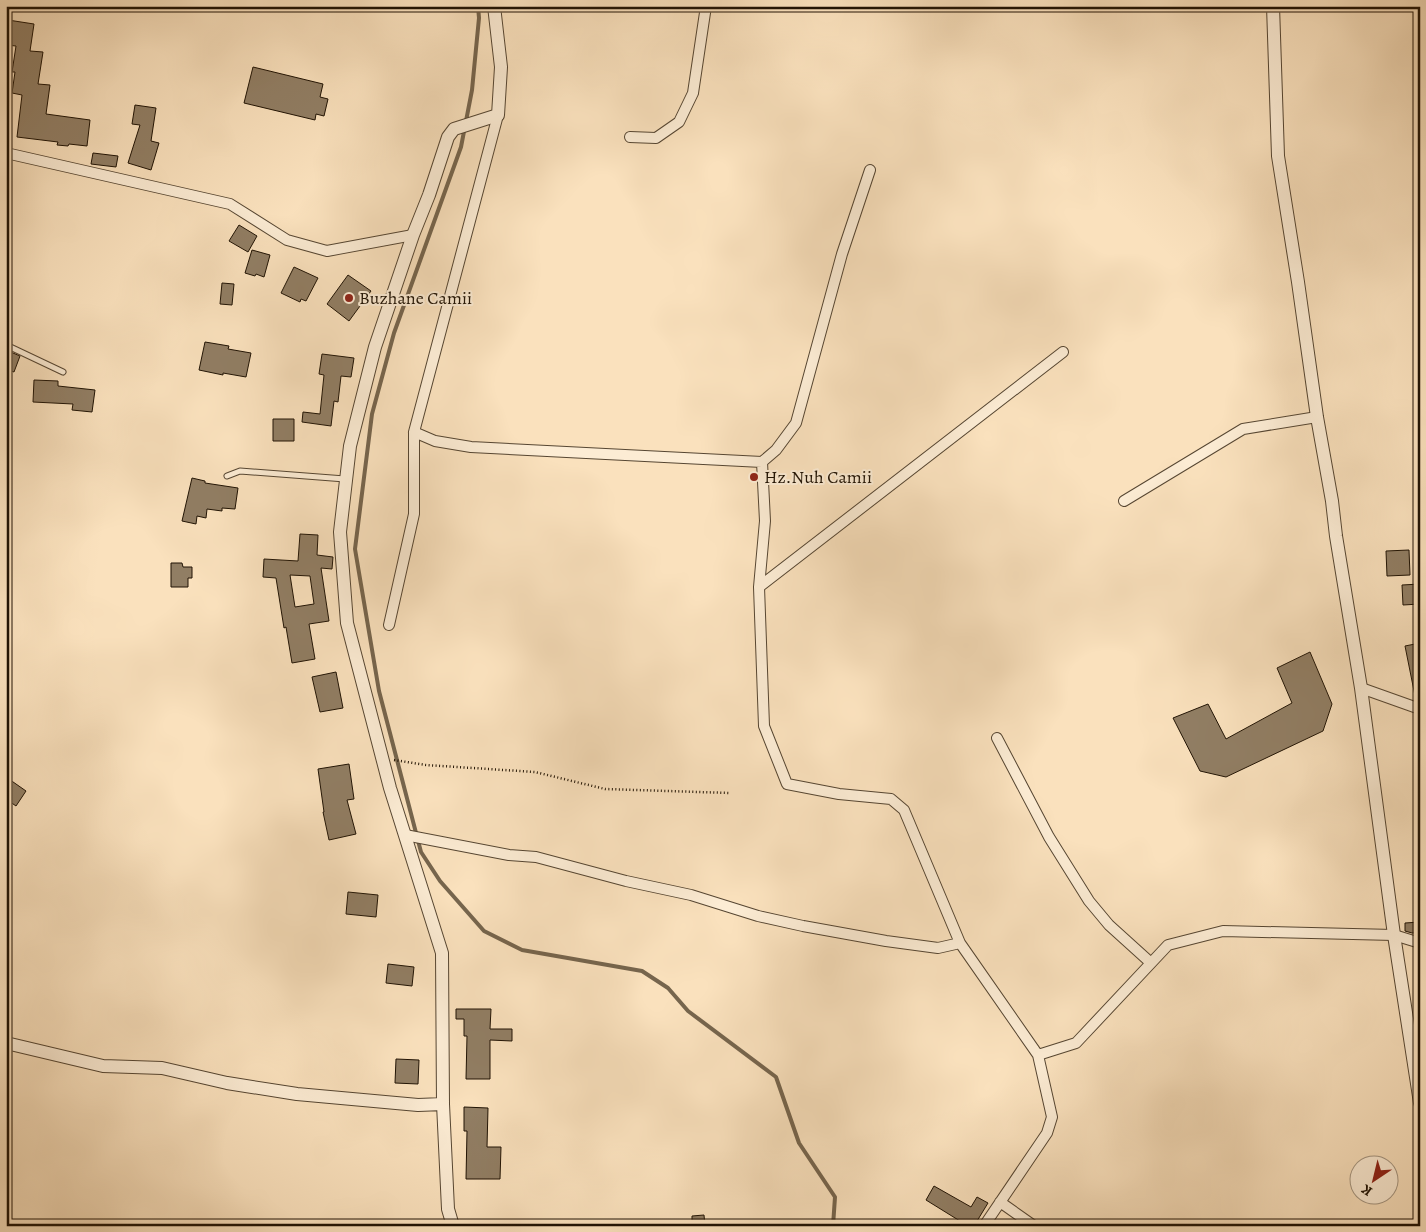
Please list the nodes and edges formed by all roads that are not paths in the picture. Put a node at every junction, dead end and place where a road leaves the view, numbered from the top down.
1 (494, 6) edge
2 (706, 6) edge
3 (1273, 6) edge
4 (498, 115) junction
5 (630, 137) dead end
6 (6, 153) edge
7 (870, 170) dead end
8 (413, 235) junction
9 (6, 345) edge
10 (1063, 352) dead end
11 (63, 372) dead end
12 (1317, 417) junction
13 (414, 432) junction
14 (762, 462) junction
15 (227, 476) dead end
16 (346, 479) junction
17 (1124, 501) dead end
18 (759, 587) junction
19 (389, 625) dead end
20 (1361, 688) junction
21 (1420, 709) edge
22 (997, 738) dead end
23 (405, 835) junction
24 (1394, 935) junction
25 (960, 943) junction
26 (1420, 943) edge
27 (1151, 963) junction
28 (6, 1042) edge
29 (1038, 1054) junction
30 (1420, 1103) edge
31 (443, 1104) junction
32 (1000, 1202) junction
33 (453, 1226) edge
34 (984, 1226) edge
35 (1034, 1226) edge

1 - 4 street
2 - 5 street
3 - 12 street
4 - 8 street
4 - 13 street
6 - 8 street
7 - 14 street
8 - 16 street
9 - 11 lane
10 - 18 street
12 - 17 street
12 - 20 street
13 - 14 street
13 - 19 street
14 - 18 street
15 - 16 lane
16 - 23 street
18 - 25 street
20 - 21 street
20 - 24 street
22 - 27 street
23 - 25 street
23 - 31 street
24 - 26 street
24 - 27 street
24 - 30 street
25 - 29 street
27 - 29 street
28 - 31 street
29 - 32 street
31 - 33 street
32 - 34 street
32 - 35 street

